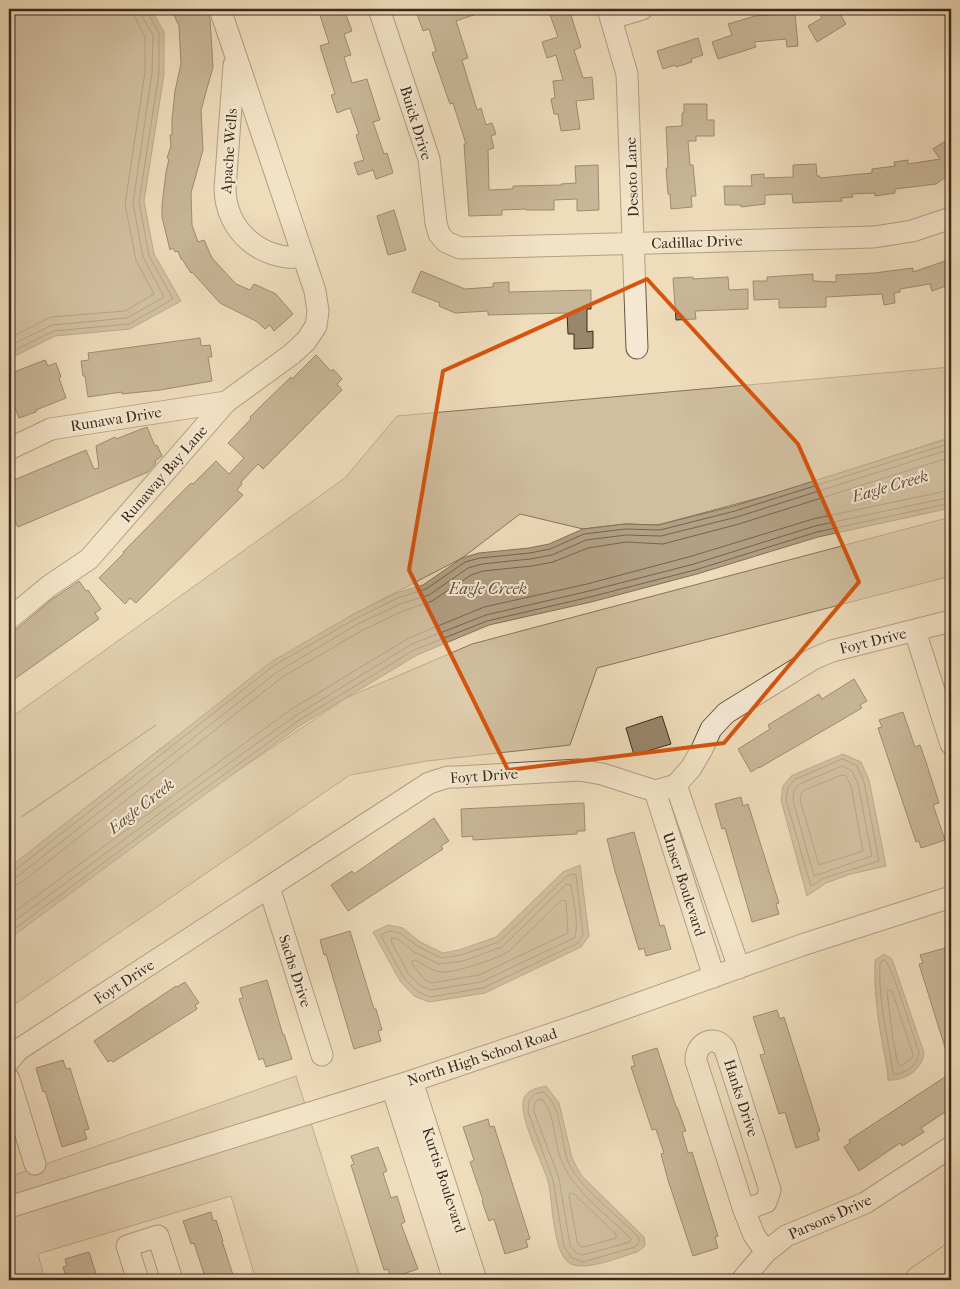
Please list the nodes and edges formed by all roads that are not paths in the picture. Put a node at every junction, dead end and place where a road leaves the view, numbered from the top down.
1 (220, 9) edge
2 (379, 9) edge
3 (642, 9) edge
4 (610, 13) edge
5 (235, 54) junction
6 (951, 218) edge
7 (442, 239) joint
8 (634, 244) junction
9 (303, 257) junction
10 (316, 326) joint
11 (637, 348) dead end
12 (226, 402) junction
13 (9, 449) edge
14 (9, 619) edge
15 (951, 621) edge
16 (915, 631) junction
17 (951, 744) edge
18 (676, 785) junction
19 (655, 791) junction
20 (269, 887) junction
21 (951, 897) edge
22 (739, 968) junction
23 (714, 977) junction
24 (322, 1055) dead end
25 (9, 1061) edge
26 (9, 1079) edge
27 (412, 1081) junction
28 (392, 1087) junction
29 (951, 1147) edge
30 (35, 1164) dead end
31 (436, 1192) junction
32 (9, 1206) edge
33 (744, 1210) junction
34 (766, 1252) junction
35 (951, 1258) edge
36 (138, 1280) edge
37 (172, 1280) edge
38 (454, 1280) edge
39 (476, 1280) edge
40 (742, 1280) edge
41 (919, 1280) edge

1 - 5 street, Apache Wells
2 - 7 street, Buick Drive
3 - 4 street
4 - 8 street, Desoto Lane
5 - 9 street, Apache Wells
5 - 9 street, Apache Wells
6 - 8 street, Cadillac Drive
7 - 8 street, Cadillac Drive
8 - 11 street, Desoto Lane
9 - 10 street, Apache Wells
10 - 12 street, Runaway Bay Lane
12 - 13 street, Runawa Drive
12 - 14 street, Runaway Bay Lane
15 - 16 street, Foyt Drive
16 - 17 street
16 - 18 street, Foyt Drive
18 - 19 street
18 - 22 street, Unser Boulevard
19 - 20 street, Foyt Drive
19 - 23 street, Unser Boulevard
20 - 24 street, Sachs Drive
20 - 25 street, Foyt Drive
21 - 22 street, North High School Road
22 - 23 street, North High School Road
23 - 27 street, North High School Road
26 - 30 street
27 - 28 street, North High School Road
27 - 31 street, Kurtis Boulevard
28 - 31 street
28 - 32 street, North High School Road
29 - 34 street, Parsons Drive
31 - 38 street
31 - 39 street, Kurtis Boulevard
33 - 33 street, Hanks Drive
33 - 34 street, Hanks Drive
34 - 40 street, Parsons Drive
35 - 41 highway
36 - 37 street

